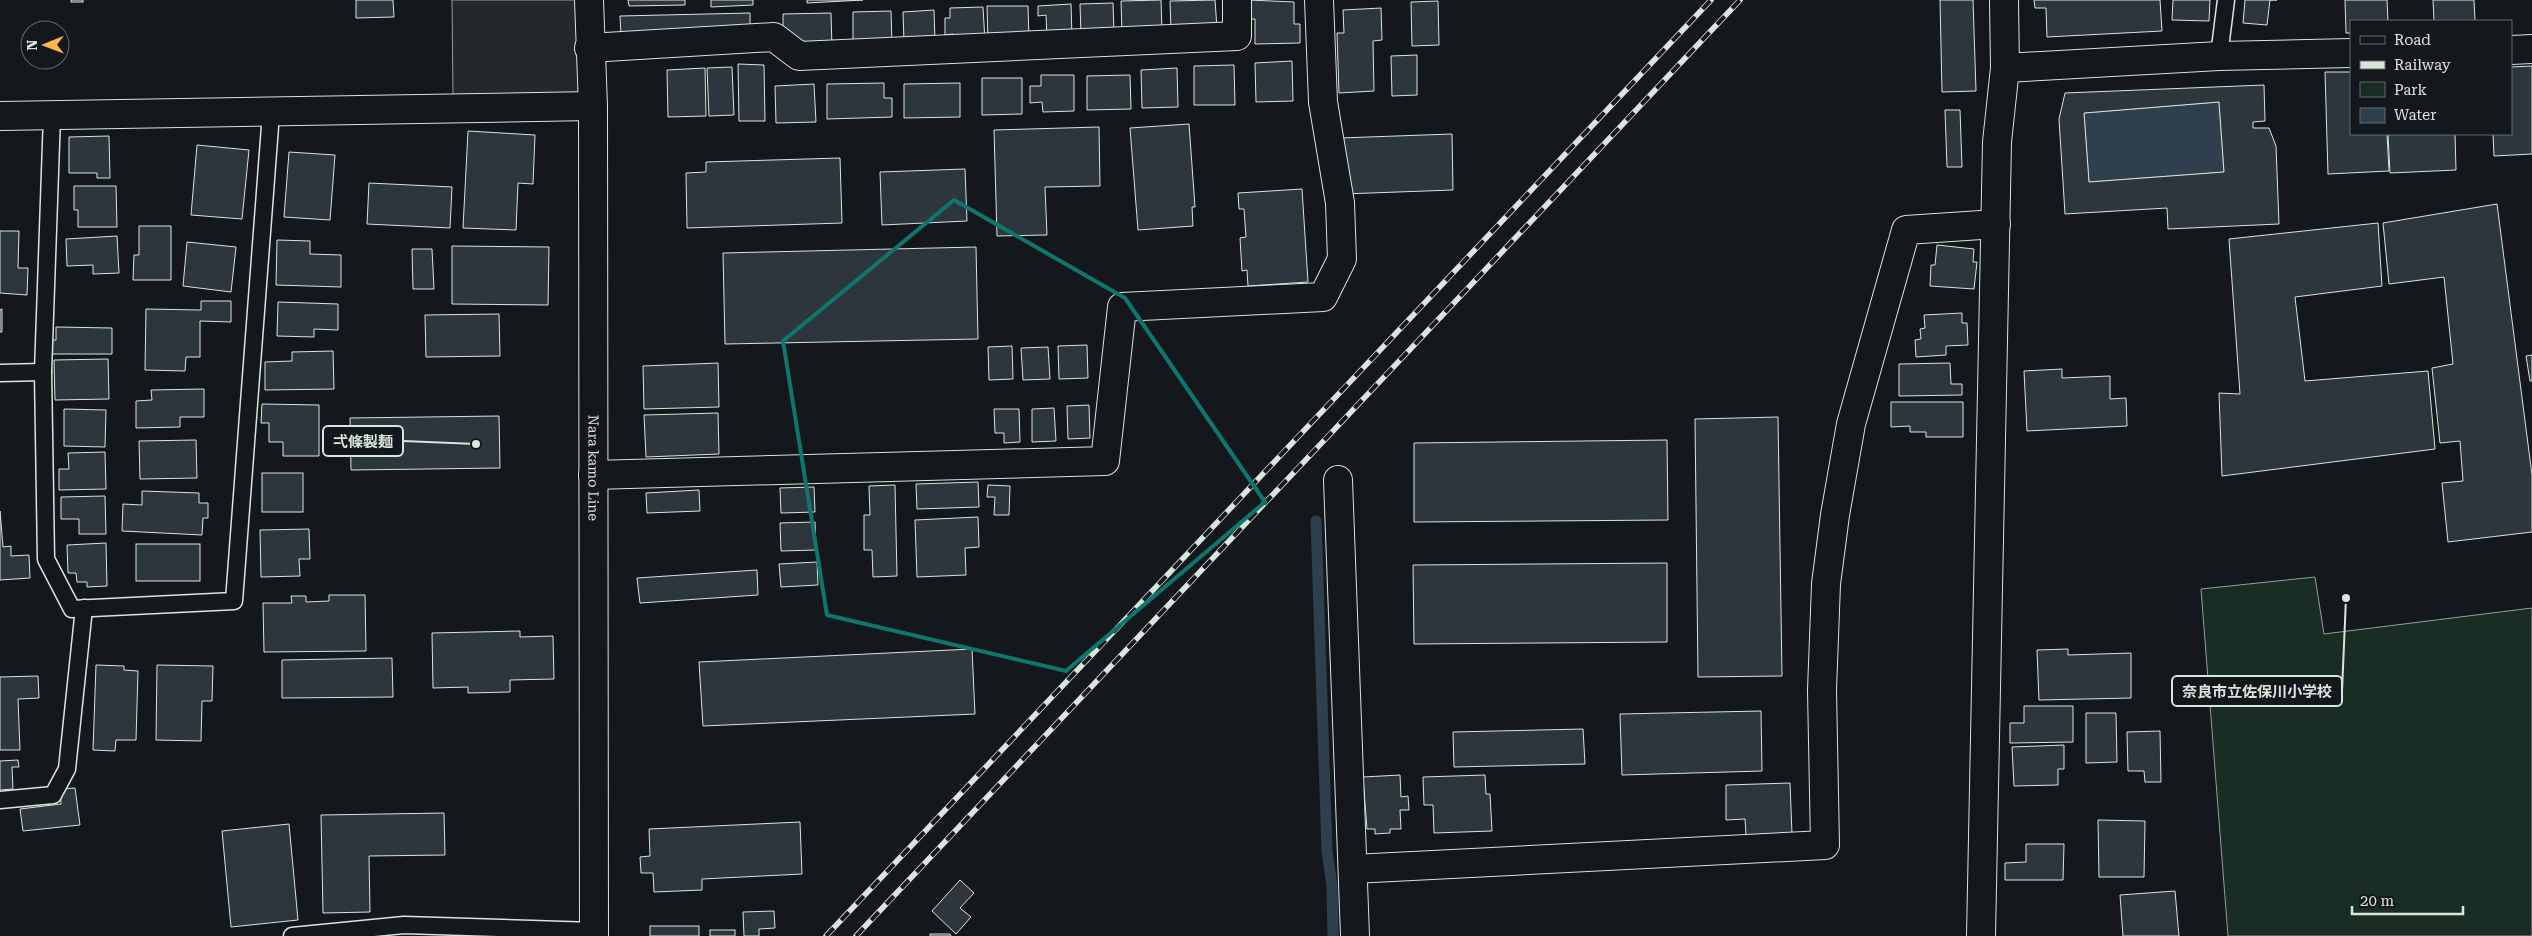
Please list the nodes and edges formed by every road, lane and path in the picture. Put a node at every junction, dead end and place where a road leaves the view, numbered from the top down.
1 (589, 0) edge
2 (1237, 0) edge
3 (1319, 0) edge
4 (2004, 0) edge
5 (2226, 0) edge
6 (589, 48) junction
7 (2532, 49) edge
8 (2512, 50) edge
9 (2350, 53) edge
10 (2219, 56) junction
11 (2005, 68) junction
12 (594, 106) junction
13 (271, 113) junction
14 (52, 115) junction
15 (0, 116) edge
16 (1996, 224) junction
17 (43, 372) junction
18 (0, 373) edge
19 (592, 475) junction
20 (1338, 480) dead end
21 (84, 608) junction
22 (0, 800) edge
23 (1353, 869) junction
24 (594, 933) edge
25 (292, 936) edge
26 (1355, 936) edge
27 (1981, 936) edge

1 - 6 street, Nara kamo Line
2 - 6 street
3 - 19 street
4 - 11 street
5 - 10 lane
6 - 12 street, Nara kamo Line
7 - 8 street
9 - 10 street
10 - 11 street
11 - 16 street
12 - 13 street
12 - 19 street, Nara kamo Line
13 - 14 street
13 - 21 lane
14 - 15 street
14 - 17 lane
16 - 23 street
16 - 27 street
17 - 18 lane
17 - 21 lane
19 - 24 street, Nara kamo Line
20 - 23 street
21 - 22 lane
23 - 26 street
24 - 25 lane

